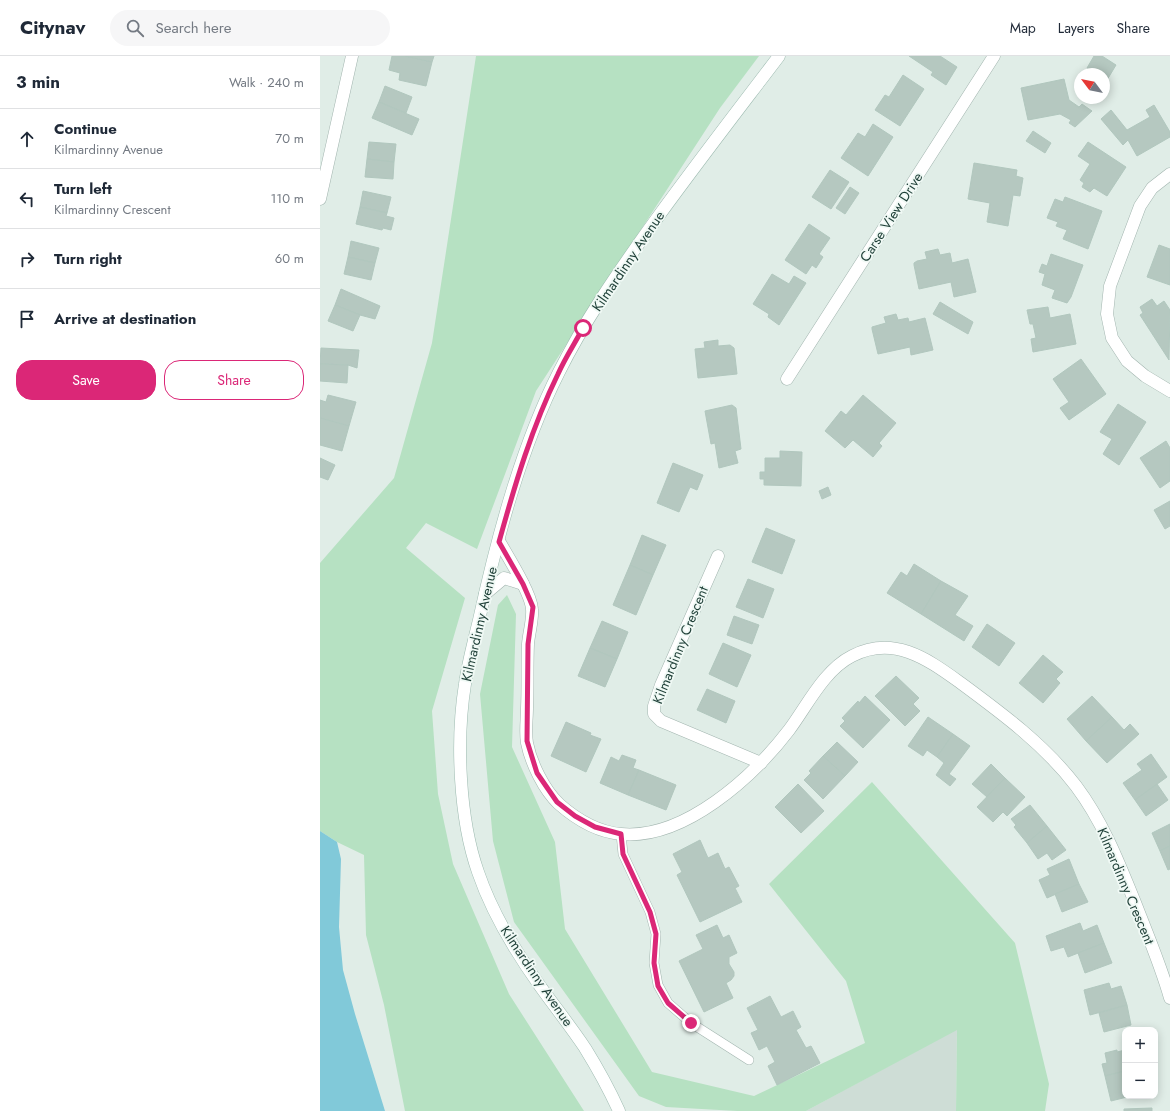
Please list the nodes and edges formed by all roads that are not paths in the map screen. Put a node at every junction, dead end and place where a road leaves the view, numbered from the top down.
1 (352, 56) edge
2 (779, 56) edge
3 (994, 56) edge
4 (1170, 174) edge
5 (320, 200) edge
6 (787, 379) dead end
7 (1170, 391) edge
8 (499, 542) junction
9 (718, 556) dead end
10 (523, 584) junction
11 (485, 594) junction
12 (761, 763) junction
13 (621, 834) junction
14 (1170, 998) edge
15 (749, 1060) dead end
16 (619, 1111) edge

1 - 5 street
2 - 8 street, Kilmardinny Avenue
3 - 6 street, Carse View Drive
4 - 7 street
8 - 10 street, Kilmardinny Crescent
8 - 11 street, Kilmardinny Avenue
9 - 12 street, Kilmardinny Crescent
10 - 11 street
10 - 13 street, Kilmardinny Crescent
11 - 16 street, Kilmardinny Avenue
12 - 13 street, Kilmardinny Crescent
12 - 14 street, Kilmardinny Crescent
13 - 15 lane

